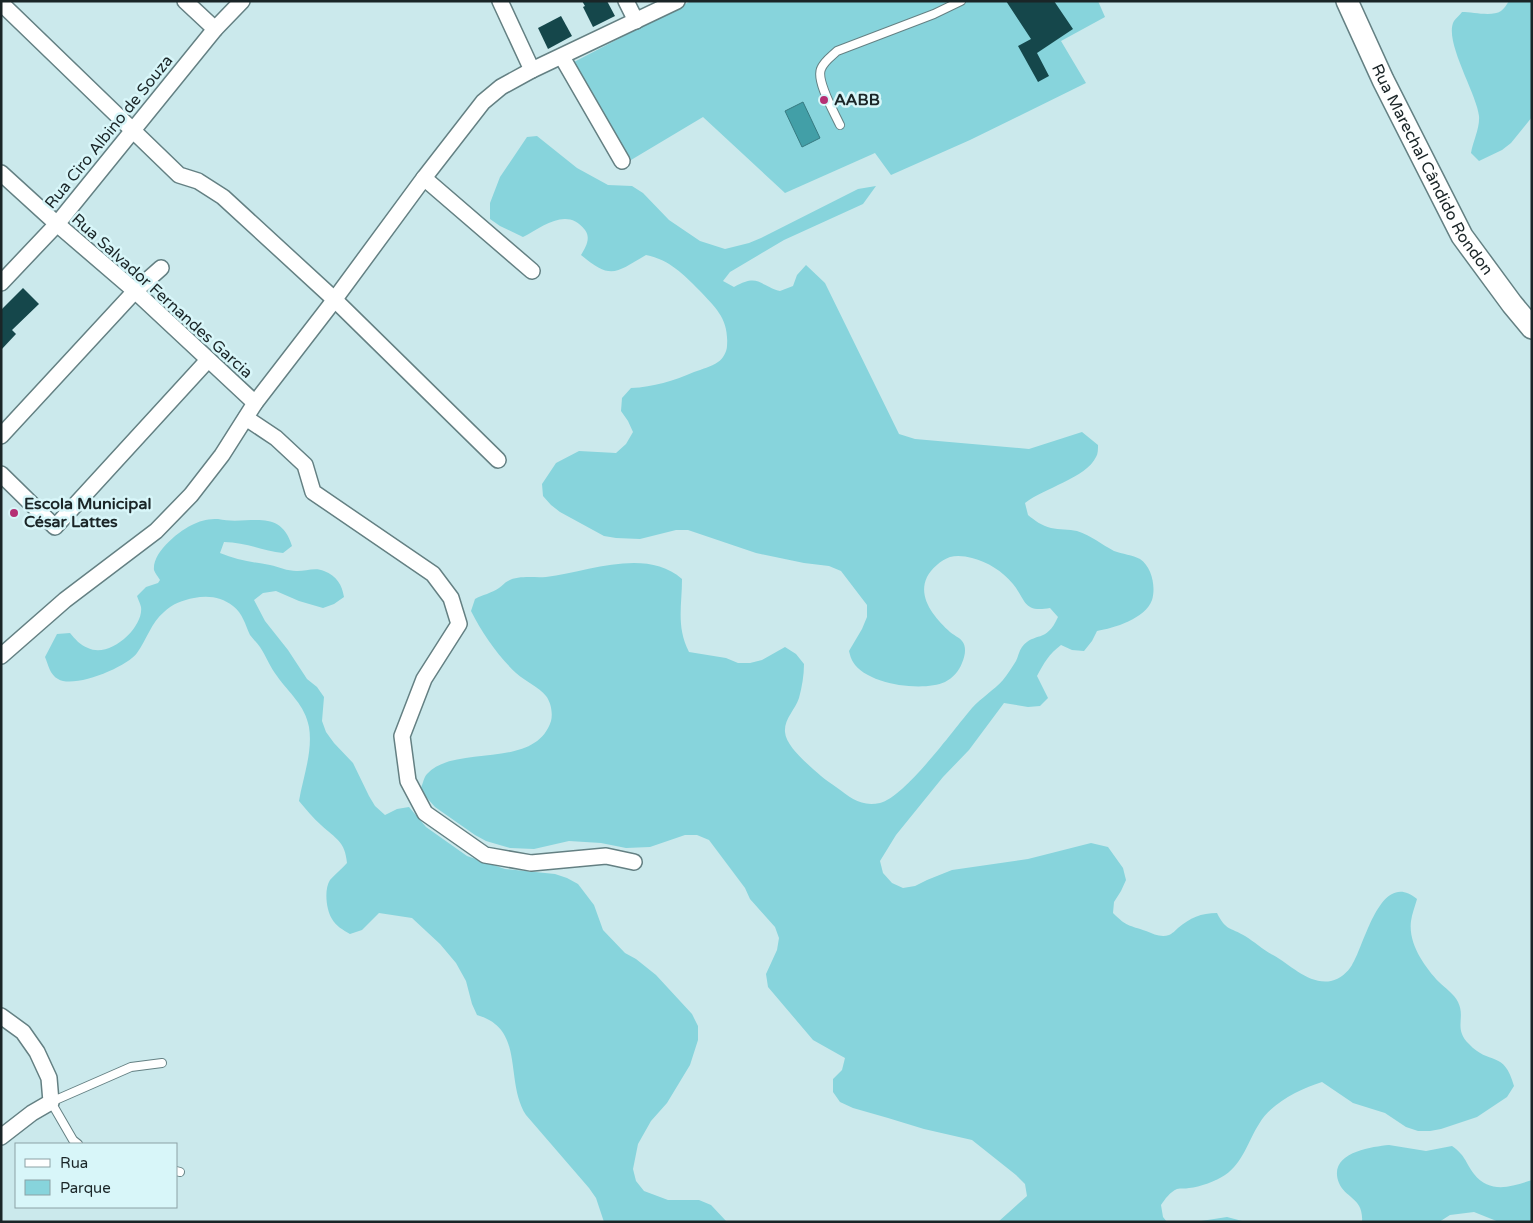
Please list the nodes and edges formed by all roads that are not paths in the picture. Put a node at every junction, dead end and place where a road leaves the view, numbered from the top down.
1 (184, 1) edge
2 (242, 1) edge
3 (500, 1) edge
4 (626, 1) edge
5 (676, 1) edge
6 (961, 1) edge
7 (1347, 1) edge
8 (1, 3) edge
9 (636, 21) junction
10 (216, 29) junction
11 (562, 57) junction
12 (532, 70) junction
13 (840, 125) dead end
14 (133, 131) junction
15 (622, 161) dead end
16 (1, 173) edge
17 (424, 178) junction
18 (57, 224) junction
19 (161, 268) dead end
20 (532, 271) dead end
21 (1, 282) edge
22 (135, 291) junction
23 (334, 299) junction
24 (1532, 328) edge
25 (208, 360) junction
26 (255, 404) junction
27 (246, 418) junction
28 (1, 436) edge
29 (498, 460) dead end
30 (1, 474) edge
31 (1, 656) edge
32 (634, 862) dead end
33 (1, 1016) edge
34 (162, 1063) dead end
35 (51, 1102) junction
36 (1, 1137) edge
37 (77, 1143) edge

1 - 10 street
2 - 10 street, Rua Ciro Albino de Souza
3 - 12 street
4 - 9 street
5 - 9 street
6 - 13 lane
7 - 24 street, Rua Marechal Cândido Rondon
8 - 14 street
9 - 11 street
10 - 14 street, Rua Ciro Albino de Souza
11 - 12 street
11 - 15 street
12 - 17 street
14 - 18 street, Rua Ciro Albino de Souza
14 - 23 street
16 - 18 street, Rua Salvador Fernandes Garcia
17 - 20 street
17 - 23 street
18 - 21 street, Rua Ciro Albino de Souza
18 - 22 street, Rua Salvador Fernandes Garcia
19 - 22 street
22 - 25 street, Rua Salvador Fernandes Garcia
22 - 28 street
23 - 26 street
23 - 29 street
25 - 26 street, Rua Salvador Fernandes Garcia
25 - 30 street
26 - 27 street
27 - 31 street
27 - 32 street
33 - 35 street
34 - 35 lane
35 - 36 street
35 - 37 lane

